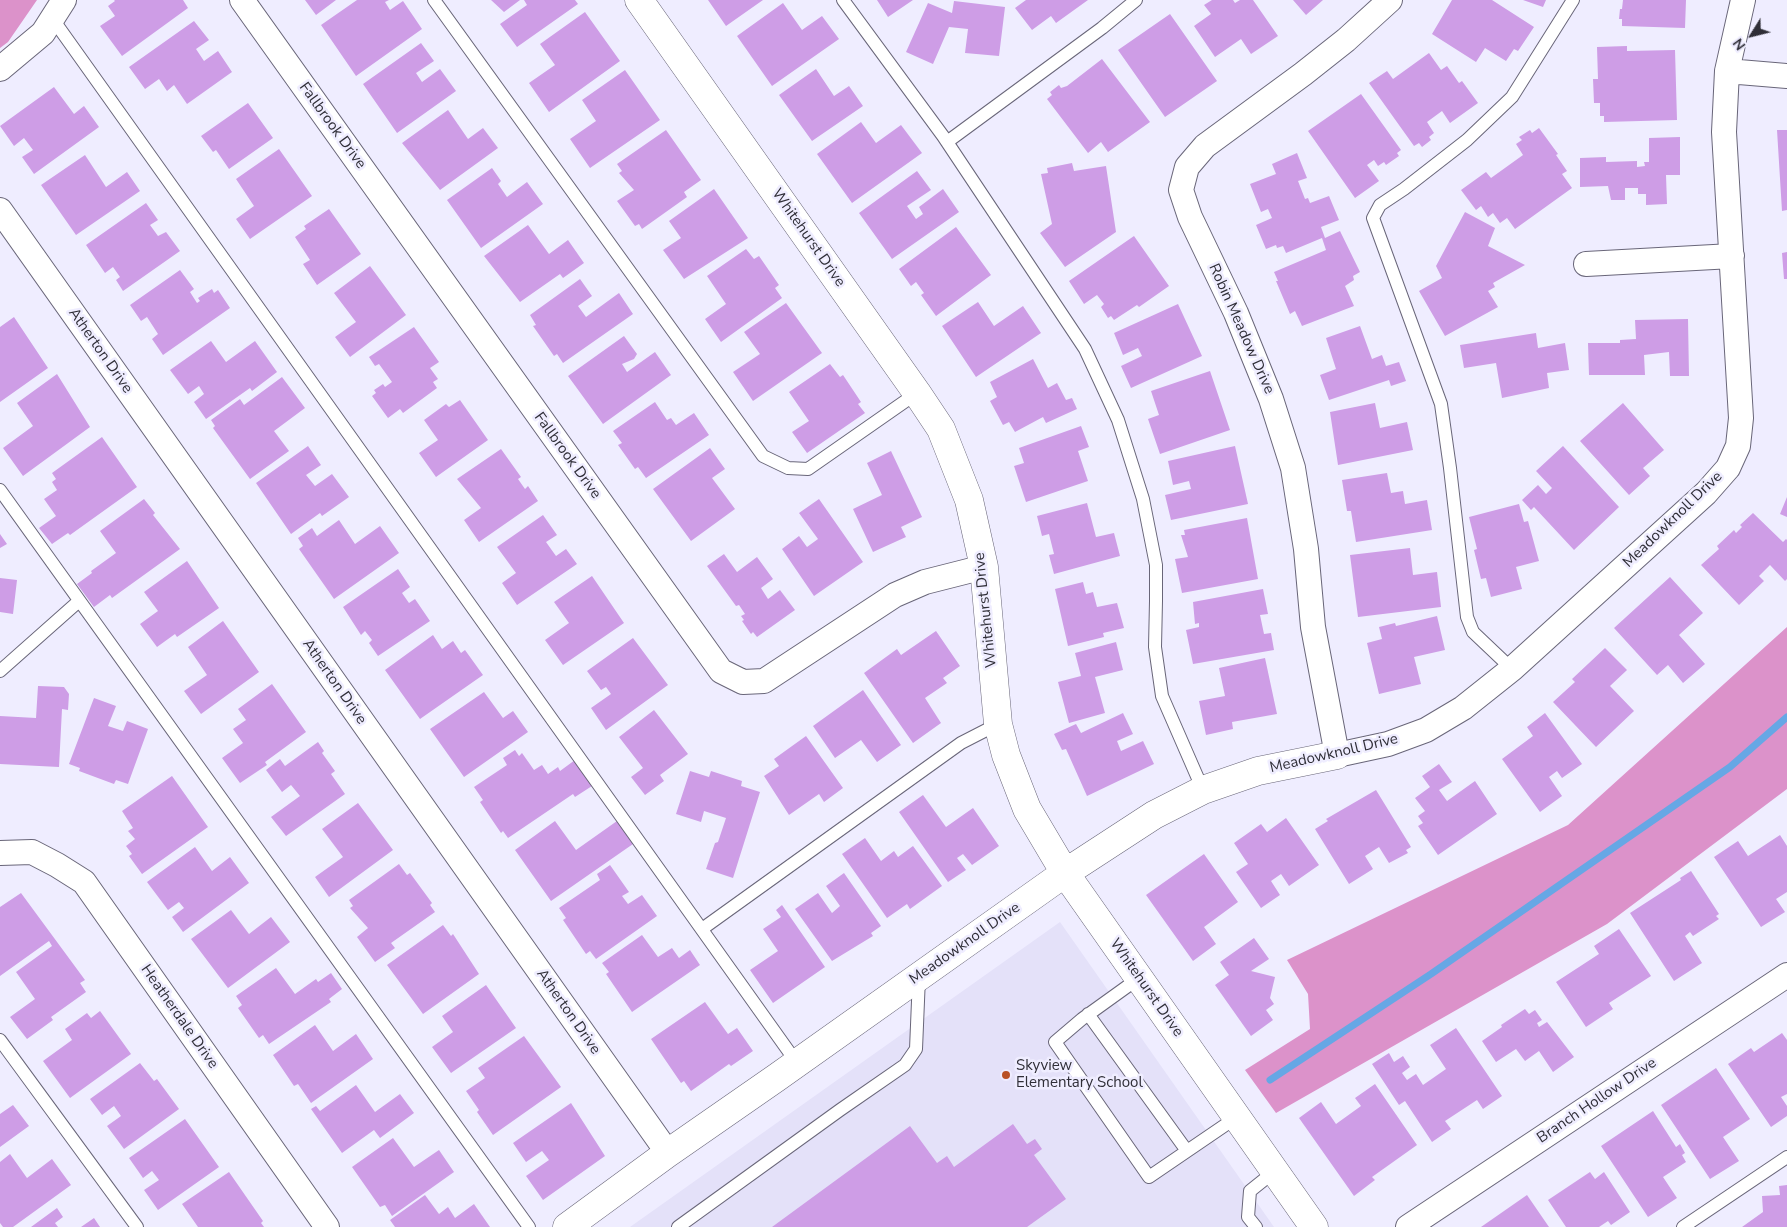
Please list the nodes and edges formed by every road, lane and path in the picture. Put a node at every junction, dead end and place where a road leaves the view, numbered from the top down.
1 (242, 0) edge
2 (434, 0) edge
3 (639, 0) edge
4 (843, 0) edge
5 (1136, 0) edge
6 (1390, 0) edge
7 (1573, 0) edge
8 (1743, 0) edge
9 (58, 9) edge
10 (0, 69) edge
11 (1727, 71) junction
12 (1787, 76) edge
13 (947, 142) junction
14 (0, 210) edge
15 (1732, 256) junction
16 (1586, 264) dead end
17 (917, 393) junction
18 (0, 490) edge
19 (984, 567) junction
20 (79, 601) junction
21 (1512, 669) junction
22 (0, 671) edge
23 (998, 724) junction
24 (1337, 755) junction
25 (1203, 790) junction
26 (0, 853) edge
27 (1065, 873) junction
28 (702, 930) junction
29 (1787, 975) edge
30 (919, 976) junction
31 (1139, 978) junction
32 (1088, 1014) junction
33 (0, 1040) edge
34 (797, 1063) junction
35 (1236, 1117) junction
36 (1187, 1151) junction
37 (668, 1153) junction
38 (1787, 1157) edge
39 (1275, 1171) junction
40 (574, 1226) edge
41 (136, 1227) edge
42 (327, 1227) edge
43 (529, 1227) edge
44 (678, 1227) edge
45 (1256, 1227) edge
46 (1314, 1227) edge
47 (1408, 1227) edge
48 (1683, 1227) edge

1 - 19 street, Fallbrook Drive
2 - 17 lane
3 - 17 street, Whitehurst Drive
4 - 13 lane
5 - 13 lane
6 - 24 street, Robin Meadow Drive
7 - 21 lane
8 - 11 street, Meadowknoll Drive
9 - 10 street
9 - 28 lane
11 - 12 street
11 - 15 street, Meadowknoll Drive
13 - 25 lane
14 - 37 street, Atherton Drive
15 - 16 street
15 - 21 street, Meadowknoll Drive
17 - 19 street, Whitehurst Drive
18 - 20 lane
19 - 23 street, Whitehurst Drive
20 - 22 lane
20 - 43 lane
21 - 24 street, Meadowknoll Drive
23 - 27 street, Whitehurst Drive
23 - 28 lane
24 - 25 street, Meadowknoll Drive
25 - 27 street, Meadowknoll Drive
26 - 42 street, Heatherdale Drive
27 - 30 street, Meadowknoll Drive
27 - 31 street, Whitehurst Drive
28 - 34 lane
29 - 47 street, Branch Hollow Drive
30 - 34 street, Meadowknoll Drive
30 - 44 lane
31 - 32 lane
31 - 35 street, Whitehurst Drive
32 - 36 lane
32 - 36 lane
33 - 41 lane
34 - 37 street, Meadowknoll Drive
35 - 36 lane
35 - 39 street, Whitehurst Drive
37 - 40 street, Meadowknoll Drive
38 - 48 lane
39 - 45 lane
39 - 46 street, Whitehurst Drive

